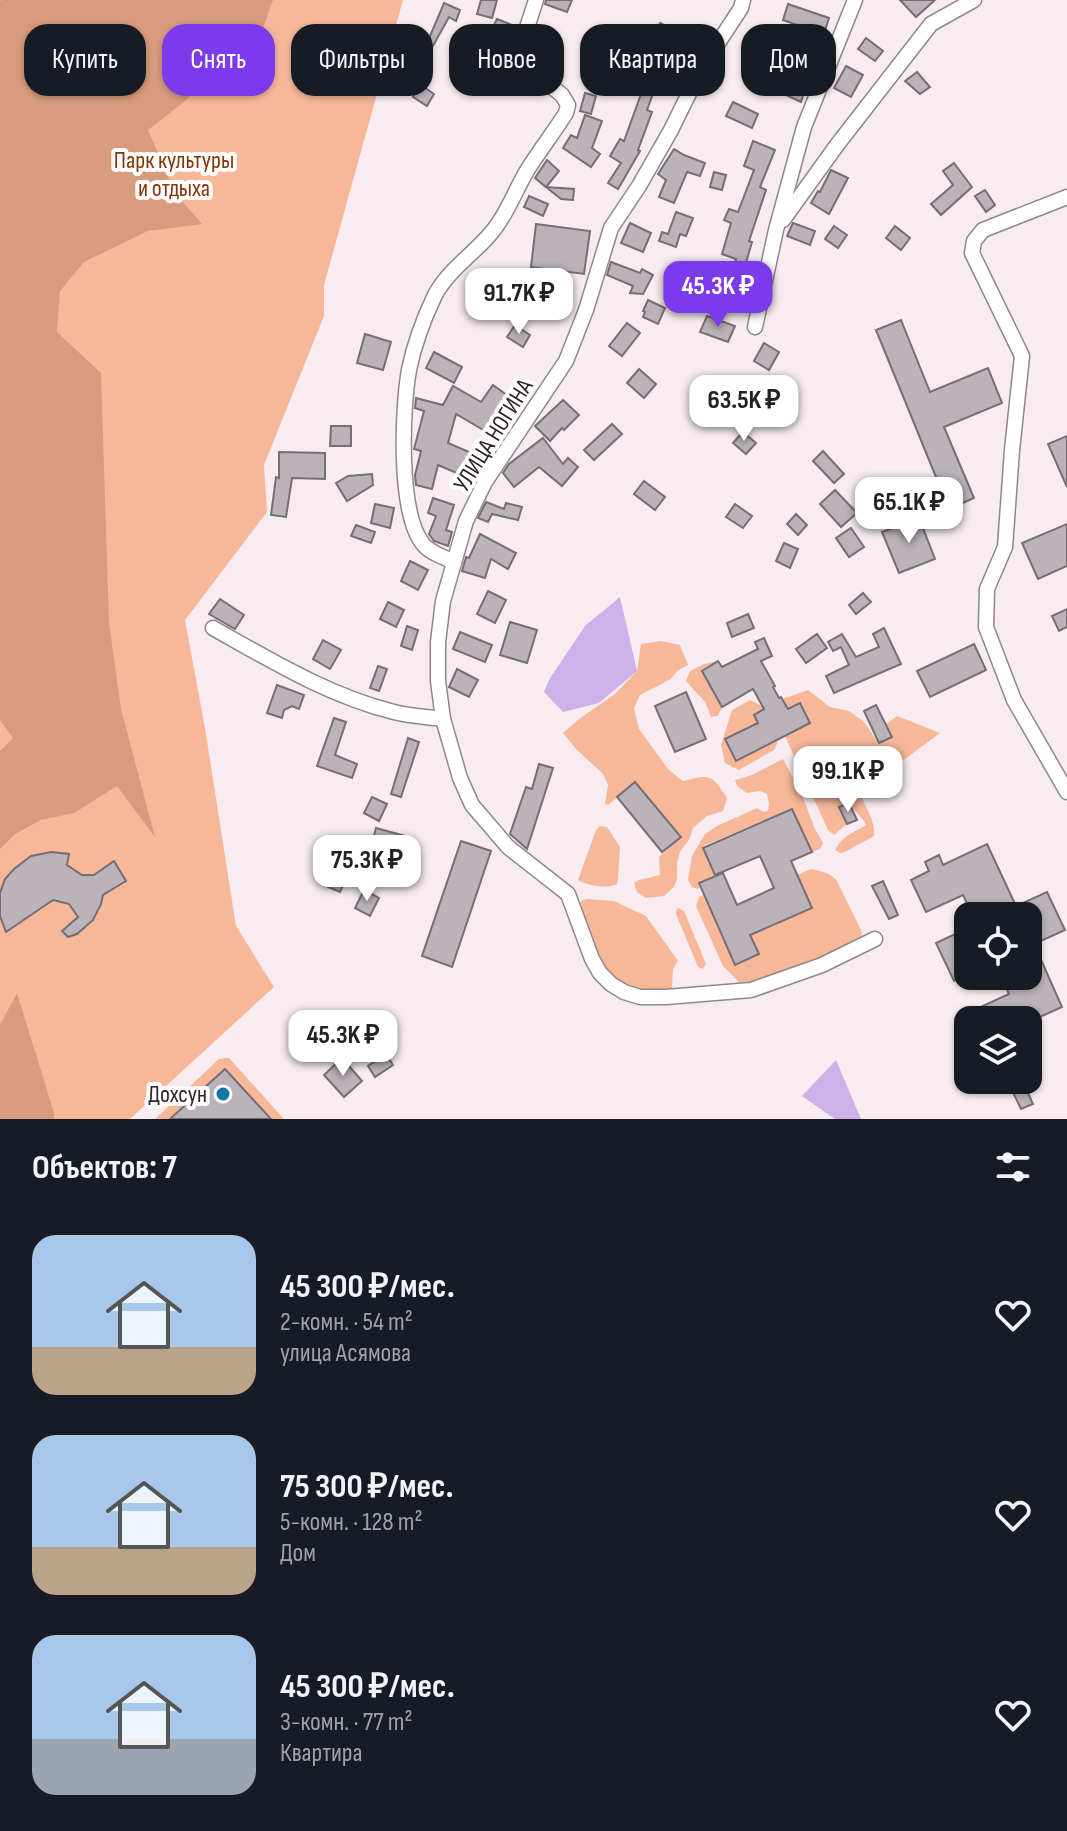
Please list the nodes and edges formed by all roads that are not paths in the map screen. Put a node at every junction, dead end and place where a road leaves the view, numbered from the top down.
1 (536, 0) edge
2 (743, 0) edge
3 (855, 0) edge
4 (974, 0) edge
5 (1067, 197) edge
6 (776, 230) junction
7 (755, 327) dead end
8 (454, 562) junction
9 (213, 628) dead end
10 (443, 719) junction
11 (1067, 792) edge
12 (875, 939) dead end

1 - 8 street
2 - 8 street, УЛИЦА НОГИНА
3 - 6 street
4 - 6 street
5 - 11 street
6 - 7 street
8 - 10 street, УЛИЦА НОГИНА
9 - 10 street
10 - 12 street, УЛИЦА НОГИНА

